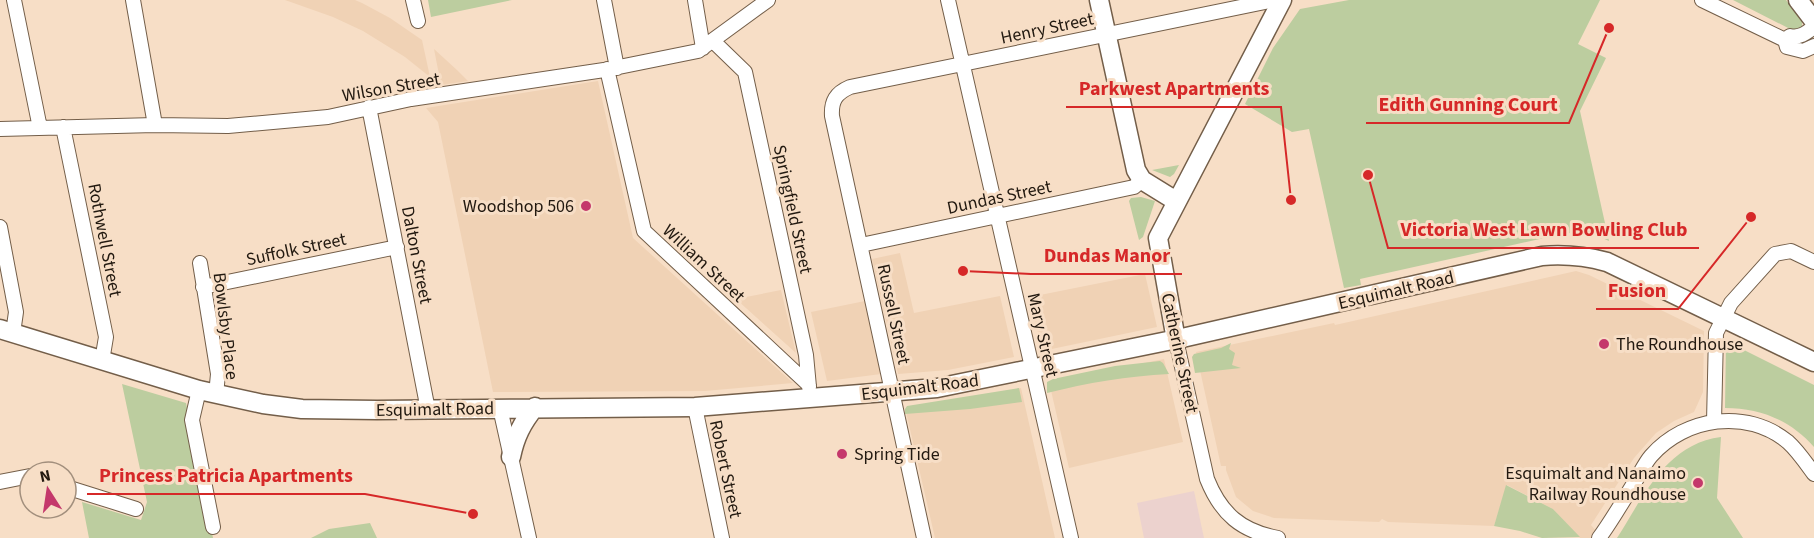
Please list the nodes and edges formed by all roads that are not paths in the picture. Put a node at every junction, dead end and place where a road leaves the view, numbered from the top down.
1 (14, 0) edge
2 (133, 0) edge
3 (413, 0) edge
4 (604, 0) edge
5 (695, 0) edge
6 (768, 0) edge
7 (948, 0) edge
8 (1099, 0) edge
9 (1282, 0) edge
10 (1702, 0) edge
11 (1798, 0) edge
12 (1270, 1) edge
13 (418, 21) dead end
14 (1814, 21) edge
15 (1814, 27) edge
16 (1107, 34) junction
17 (1785, 40) junction
18 (708, 44) junction
19 (1814, 46) edge
20 (963, 64) junction
21 (612, 69) junction
22 (835, 97) joint
23 (369, 107) junction
24 (155, 125) junction
25 (63, 127) junction
26 (39, 128) junction
27 (0, 129) edge
28 (1142, 180) junction
29 (1176, 201) junction
30 (997, 217) junction
31 (0, 227) edge
32 (861, 245) junction
33 (397, 247) junction
34 (200, 262) dead end
35 (1814, 262) edge
36 (203, 287) junction
37 (1723, 318) junction
38 (7, 331) edge
39 (1176, 340) junction
40 (102, 361) junction
41 (1814, 362) edge
42 (1032, 369) junction
43 (810, 392) junction
44 (892, 392) junction
45 (207, 393) junction
46 (535, 407) junction
47 (695, 407) junction
48 (500, 408) junction
49 (428, 410) junction
50 (1714, 422) junction
51 (511, 457) junction
52 (1814, 474) edge
53 (18, 478) edge
54 (0, 482) edge
55 (78, 491) edge
56 (136, 508) dead end
57 (213, 527) dead end
58 (529, 538) edge
59 (722, 538) edge
60 (924, 538) edge
61 (1071, 538) edge
62 (1278, 538) edge
63 (1599, 538) edge

1 - 26 street
2 - 24 street
3 - 13 street
4 - 21 street, William Street
5 - 18 street
6 - 18 street, Wilson Street
7 - 20 street, Mary Street
8 - 16 main road
9 - 29 main road, Catherine Street
10 - 17 street
11 - 14 main road
12 - 16 street, Henry Street
15 - 17 street
16 - 20 street, Henry Street
16 - 28 main road
17 - 19 street
18 - 21 street, Wilson Street
18 - 43 street, Springfield Street
20 - 22 street, Henry Street
20 - 30 street, Mary Street
21 - 23 street, Wilson Street
21 - 43 street, William Street
22 - 32 street, Russell Street
23 - 24 street, Wilson Street
23 - 33 street, Dalton Street
24 - 25 street, Wilson Street
25 - 26 street, Wilson Street
25 - 40 street, Rothwell Street
26 - 27 street, Wilson Street
28 - 29 main road
28 - 30 street, Dundas Street
29 - 39 main road, Catherine Street
30 - 32 street, Dundas Street
30 - 42 street, Mary Street
31 - 38 street
32 - 44 street, Russell Street
33 - 36 street, Suffolk Street
33 - 49 street, Dalton Street
34 - 36 street, Bowlsby Place
35 - 37 street
36 - 45 street, Bowlsby Place
37 - 39 main road, Esquimalt Road
37 - 41 main road, Esquimalt Road
37 - 50 street
38 - 40 main road, Esquimalt Road
39 - 42 main road, Esquimalt Road
39 - 62 street, Catherine Street
40 - 45 main road, Esquimalt Road
42 - 44 main road, Esquimalt Road
42 - 61 street, Mary Street
43 - 44 main road, Esquimalt Road
43 - 47 main road, Esquimalt Road
44 - 60 street, Russell Street
45 - 49 main road, Esquimalt Road
45 - 57 street, Bowlsby Place
46 - 47 main road, Esquimalt Road
46 - 48 main road, Esquimalt Road
46 - 51 main road
47 - 59 street, Robert Street
48 - 49 main road, Esquimalt Road
48 - 51 street
50 - 52 street
50 - 63 street
51 - 58 street
53 - 54 street
55 - 56 street

